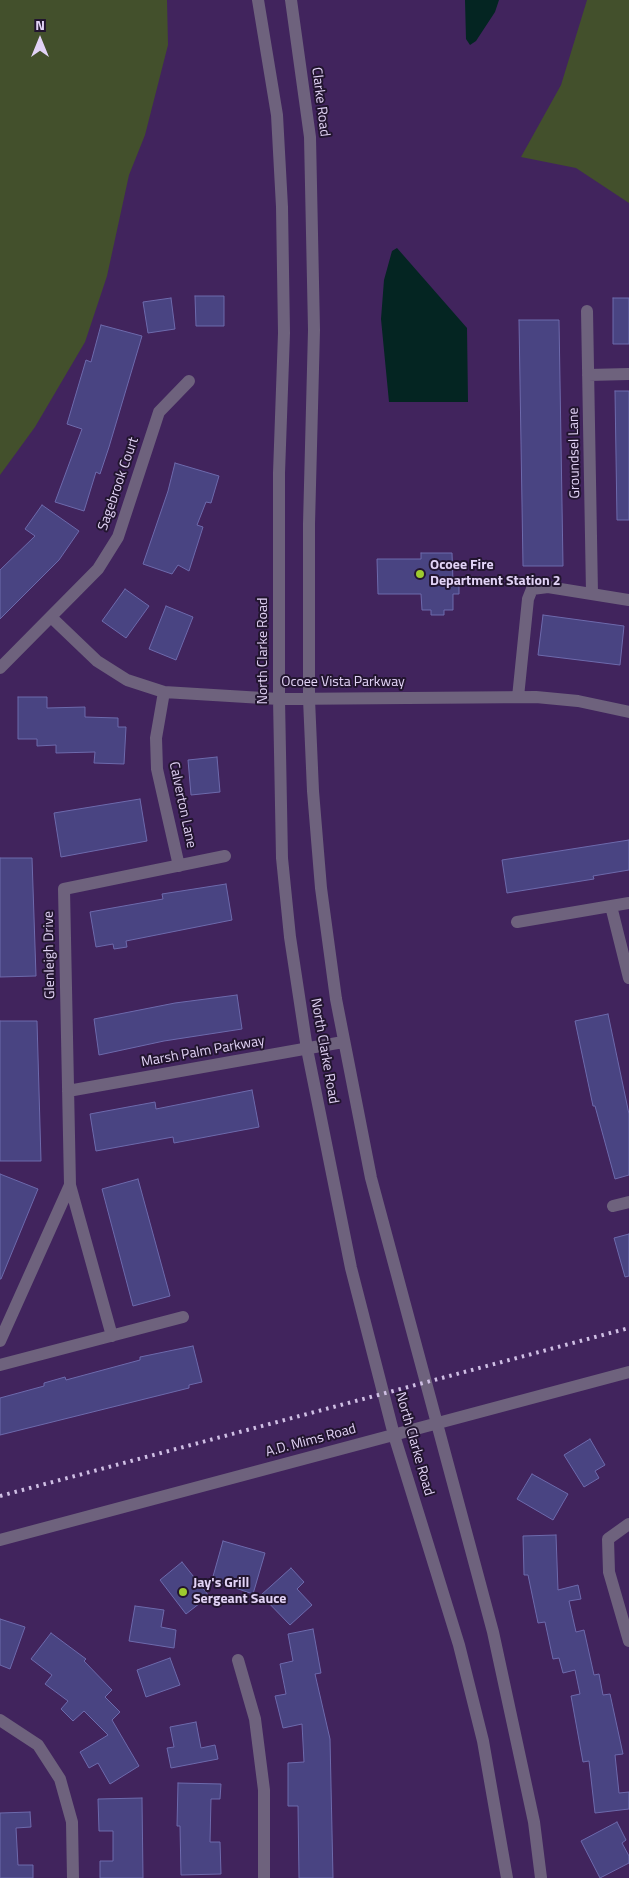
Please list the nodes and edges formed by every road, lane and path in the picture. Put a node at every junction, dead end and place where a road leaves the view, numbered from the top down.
1 (258, 0) edge
2 (291, 0) edge
3 (311, 209) joint
4 (587, 311) dead end
5 (629, 374) edge
6 (588, 375) junction
7 (189, 381) dead end
8 (592, 593) junction
9 (629, 600) edge
10 (50, 617) junction
11 (0, 668) edge
12 (164, 692) junction
13 (518, 697) junction
14 (279, 699) junction
15 (309, 699) junction
16 (629, 712) edge
17 (225, 856) dead end
18 (179, 866) junction
19 (629, 903) edge
20 (611, 906) junction
21 (517, 922) dead end
22 (629, 978) edge
23 (344, 1042) junction
24 (306, 1049) junction
25 (68, 1090) junction
26 (70, 1185) junction
27 (629, 1202) edge
28 (613, 1206) dead end
29 (183, 1317) dead end
30 (112, 1336) junction
31 (0, 1340) edge
32 (0, 1365) edge
33 (629, 1372) edge
34 (437, 1422) junction
35 (394, 1435) junction
36 (629, 1524) edge
37 (0, 1540) edge
38 (629, 1642) edge
39 (238, 1660) dead end
40 (0, 1720) edge
41 (73, 1878) edge
42 (264, 1878) edge
43 (507, 1878) edge
44 (541, 1878) edge

1 - 14 street, North Clarke Road
2 - 3 street, Clarke Road
3 - 15 street, North Clarke Road
4 - 6 street, Groundsel Lane
5 - 6 street
6 - 8 street, Groundsel Lane
7 - 10 street, Sagebrook Court
8 - 9 street
8 - 13 street
10 - 11 street, Sagebrook Court
10 - 12 street, Ocoee Vista Parkway
12 - 14 street, Ocoee Vista Parkway
12 - 18 street, Calverton Lane
13 - 15 street, Ocoee Vista Parkway
13 - 16 street, Ocoee Vista Parkway
14 - 15 street, Ocoee Vista Parkway
14 - 24 street, North Clarke Road
15 - 23 street, North Clarke Road
17 - 18 street, Glenleigh Drive
18 - 25 street, Glenleigh Drive
19 - 20 street
20 - 21 street
20 - 22 street
23 - 24 street, Marsh Palm Parkway
23 - 34 street, North Clarke Road
24 - 25 street, Marsh Palm Parkway
24 - 35 street, North Clarke Road
25 - 26 street, Glenleigh Drive
26 - 30 street, Glenleigh Drive
26 - 31 street, Glenleigh Drive
27 - 28 street
29 - 30 street
30 - 32 street
33 - 34 street, A.D. Mims Road
34 - 35 street, A.D. Mims Road
34 - 44 street, North Clarke Road
35 - 37 street, A.D. Mims Road
35 - 43 street, North Clarke Road
36 - 38 street
39 - 42 street
40 - 41 street

